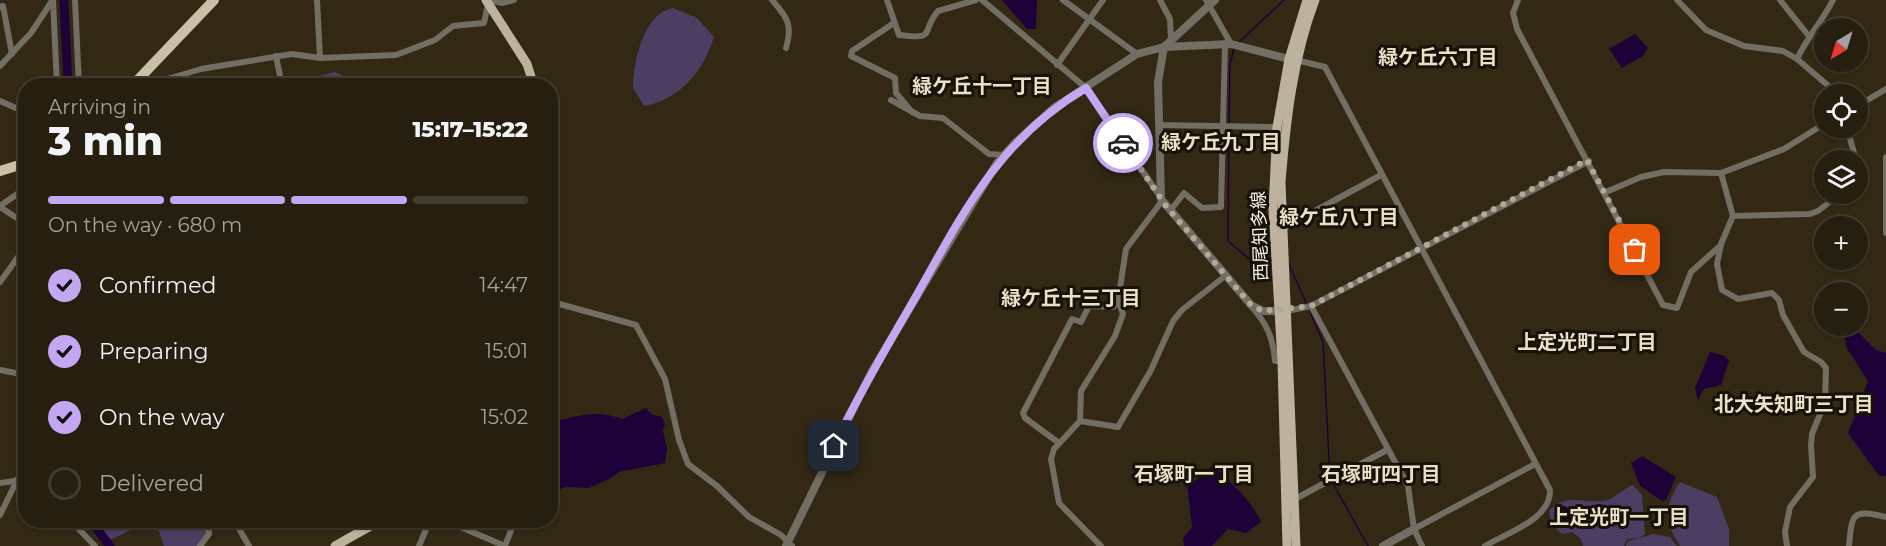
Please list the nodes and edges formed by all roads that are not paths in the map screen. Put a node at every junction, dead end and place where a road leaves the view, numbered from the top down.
1 (53, 0) edge
2 (75, 0) edge
3 (214, 0) edge
4 (317, 0) edge
5 (514, 0) edge
6 (772, 0) edge
7 (887, 0) edge
8 (976, 0) edge
9 (982, 0) edge
10 (1063, 0) edge
11 (1103, 0) edge
12 (1160, 0) edge
13 (1307, 0) edge
14 (1315, 0) edge
15 (1518, 0) edge
16 (1677, 0) edge
17 (1780, 0) edge
18 (1833, 0) edge
19 (487, 1) edge
20 (1210, 2) edge
21 (0, 7) edge
22 (1089, 19) junction
23 (894, 23) junction
24 (1808, 35) junction
25 (1171, 40) junction
26 (1232, 45) junction
27 (1164, 47) junction
28 (786, 48) dead end
29 (12, 54) junction
30 (1137, 54) junction
31 (276, 56) junction
32 (320, 58) junction
33 (1797, 59) junction
34 (1293, 60) junction
35 (1057, 65) junction
36 (0, 66) edge
37 (57, 78) edge
38 (79, 78) edge
39 (141, 78) edge
40 (170, 78) edge
41 (280, 78) edge
42 (531, 78) edge
43 (1826, 84) edge
44 (1086, 88) junction
45 (1886, 89) edge
46 (891, 100) dead end
47 (1868, 100) edge
48 (0, 101) edge
49 (18, 106) edge
50 (912, 112) junction
51 (1159, 125) junction
52 (1227, 126) junction
53 (1277, 128) junction
54 (1814, 130) edge
55 (1004, 154) junction
56 (1886, 157) edge
57 (1589, 161) junction
58 (18, 165) edge
59 (0, 171) edge
60 (1721, 174) junction
61 (1381, 175) junction
62 (1606, 192) junction
63 (18, 194) edge
64 (1162, 200) junction
65 (1827, 204) edge
66 (0, 207) edge
67 (1170, 211) junction
68 (1733, 216) junction
69 (18, 219) edge
70 (1282, 229) junction
71 (1886, 233) edge
72 (1721, 244) junction
73 (1422, 247) junction
74 (18, 257) edge
75 (1280, 258) junction
76 (1225, 276) junction
77 (0, 282) edge
78 (1118, 301) junction
79 (558, 304) edge
80 (1251, 305) junction
81 (1311, 306) junction
82 (1283, 311) junction
83 (1282, 362) junction
84 (0, 370) edge
85 (18, 373) edge
86 (1080, 421) junction
87 (1059, 443) junction
88 (1387, 450) junction
89 (1535, 464) junction
90 (18, 476) edge
91 (15, 481) junction
92 (0, 483) edge
93 (1293, 500) junction
94 (1, 512) edge
95 (1886, 517) edge
96 (78, 528) edge
97 (209, 528) edge
98 (239, 528) edge
99 (368, 528) edge
100 (427, 528) edge
101 (463, 528) edge
102 (512, 528) edge
103 (1414, 529) junction
104 (339, 545) edge
105 (789, 545) edge
106 (95, 546) edge
107 (200, 546) edge
108 (249, 546) edge
109 (419, 546) edge
110 (505, 546) edge
111 (1101, 546) edge
112 (1287, 546) edge
113 (1296, 546) edge
114 (1383, 546) edge
115 (1422, 546) edge
116 (1485, 546) edge
117 (1787, 546) edge
118 (1849, 546) edge

1 - 29 street
1 - 37 street
2 - 38 street
3 - 39 highway
4 - 32 street
5 - 19 street
6 - 28 street
7 - 23 street
8 - 23 street
9 - 35 street
10 - 22 street
11 - 22 street
12 - 25 street
13 - 34 main road, 西尾知多線
14 - 34 main road, 西尾知多線
15 - 57 street
16 - 33 street
17 - 24 street
18 - 24 street
19 - 32 street
19 - 42 main road
20 - 25 street
20 - 26 street
21 - 29 street
22 - 30 street
22 - 35 street
23 - 50 street
24 - 33 street
25 - 27 street
26 - 27 street
26 - 34 street
26 - 52 street
27 - 30 street
27 - 51 street
29 - 36 street
30 - 44 street
31 - 32 street
31 - 40 street
31 - 41 street
33 - 43 street
34 - 53 main road, 西尾知多線
34 - 61 street
34 - 70 main road, 西尾知多線
35 - 44 street
44 - 55 street
44 - 64 street
45 - 47 street
46 - 50 street
48 - 49 street
50 - 55 street
51 - 52 street
51 - 64 street
52 - 53 street
52 - 67 street
53 - 75 main road, 西尾知多線
54 - 60 street
55 - 105 street
56 - 71 street
57 - 62 street
57 - 73 street
58 - 59 highway
60 - 62 street
60 - 68 street
61 - 70 street
61 - 73 street
62 - 72 street
63 - 66 street
64 - 67 street
64 - 78 street
65 - 68 street
66 - 69 street
67 - 76 street
68 - 72 street
70 - 75 main road, 西尾知多線
72 - 117 street
73 - 81 street
73 - 89 street
74 - 77 street
75 - 82 main road, 西尾知多線
76 - 80 street
76 - 86 street
78 - 86 street
78 - 87 street
79 - 105 street
80 - 82 street
80 - 83 street
81 - 82 street
81 - 88 street
82 - 83 main road, 西尾知多線
82 - 93 main road, 西尾知多線
83 - 112 main road, 西尾知多線
84 - 85 street
86 - 87 street
87 - 111 street
88 - 93 street
88 - 103 street
89 - 103 street
89 - 116 street
90 - 91 street
91 - 92 street
91 - 94 street
93 - 113 main road, 西尾知多線
95 - 118 street
96 - 106 street
97 - 107 street
98 - 108 street
99 - 104 main road
100 - 109 street
101 - 110 street
102 - 110 street
103 - 114 street
103 - 115 street

